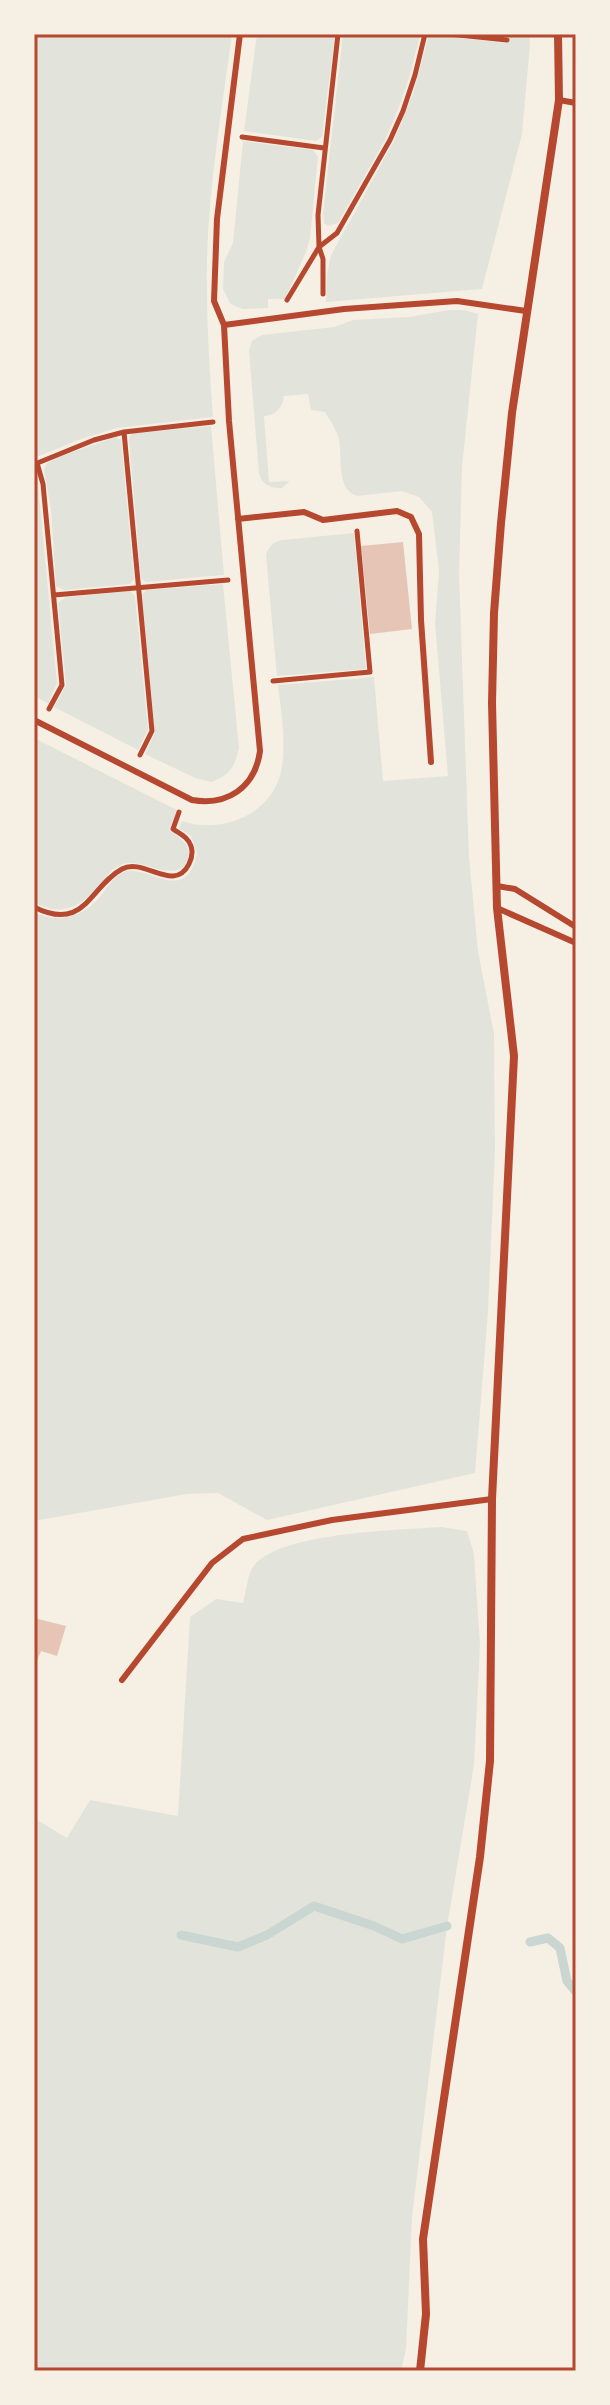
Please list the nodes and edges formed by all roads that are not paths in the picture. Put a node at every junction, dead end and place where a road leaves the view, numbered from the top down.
1 (240, 34) edge
2 (558, 34) edge
3 (559, 100) junction
4 (576, 103) edge
5 (526, 311) junction
6 (224, 325) junction
7 (238, 519) junction
8 (34, 720) edge
9 (431, 762) dead end
10 (497, 886) junction
11 (497, 908) junction
12 (576, 927) edge
13 (576, 943) edge
14 (492, 1499) junction
15 (122, 1680) dead end
16 (420, 2371) edge

1 - 6 lane
2 - 3 street
3 - 4 lane
3 - 5 street
5 - 6 lane
5 - 10 street
6 - 7 lane
7 - 8 lane
7 - 9 lane
10 - 11 street
10 - 12 lane
11 - 13 lane
11 - 14 street
14 - 15 lane
14 - 16 street

